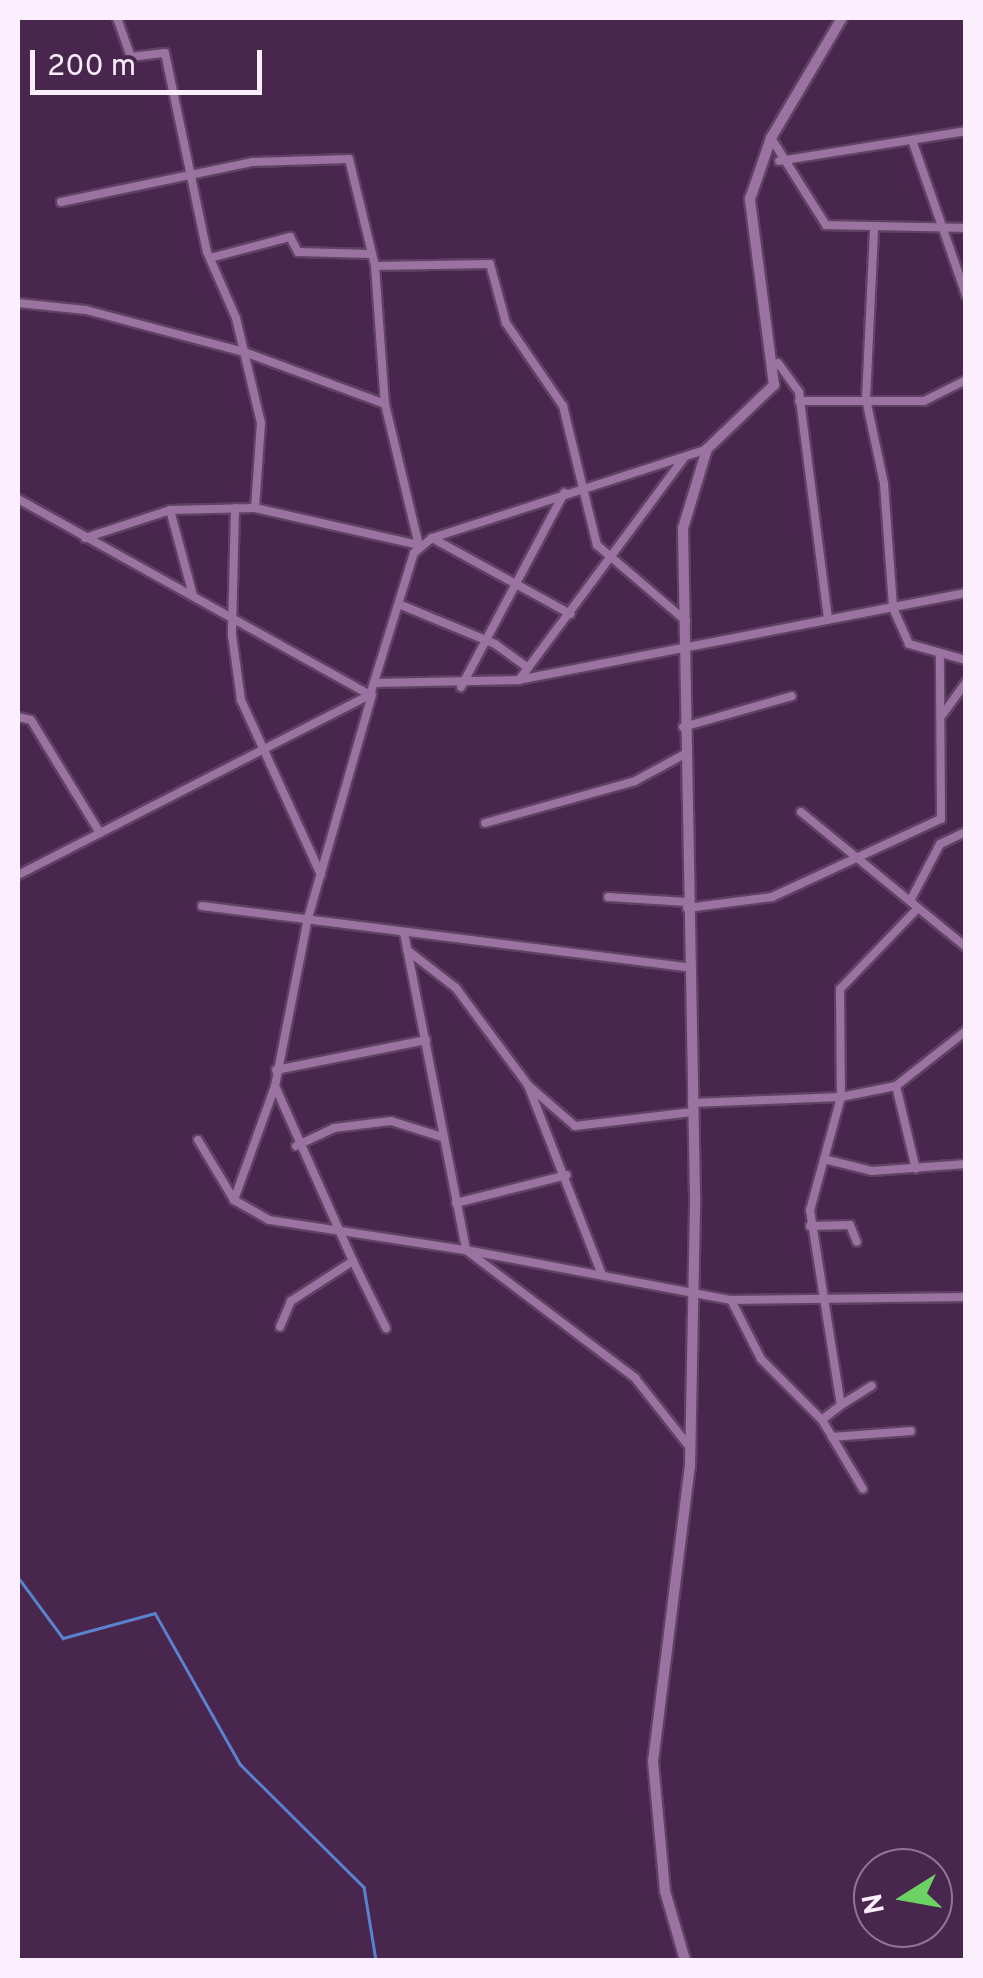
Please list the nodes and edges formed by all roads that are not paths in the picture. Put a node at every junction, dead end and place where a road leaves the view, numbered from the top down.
1 (117, 18) edge
2 (842, 18) edge
3 (966, 131) edge
4 (771, 138) junction
5 (912, 140) junction
6 (779, 161) junction
7 (191, 176) junction
8 (61, 202) dead end
9 (966, 228) edge
10 (874, 230) junction
11 (939, 230) junction
12 (370, 254) junction
13 (210, 258) junction
14 (375, 266) junction
15 (966, 295) edge
16 (18, 303) edge
17 (244, 352) junction
18 (778, 363) junction
19 (966, 380) edge
20 (866, 399) junction
21 (799, 401) junction
22 (385, 404) junction
23 (707, 448) junction
24 (683, 459) junction
25 (577, 489) junction
26 (564, 493) junction
27 (18, 500) edge
28 (235, 508) junction
29 (255, 508) junction
30 (170, 510) junction
31 (85, 538) junction
32 (432, 538) junction
33 (419, 546) junction
34 (607, 558) junction
35 (515, 581) junction
36 (966, 593) edge
37 (194, 595) junction
38 (400, 605) junction
39 (894, 608) junction
40 (570, 614) junction
41 (828, 619) junction
42 (688, 623) junction
43 (232, 625) junction
44 (484, 638) junction
45 (686, 650) junction
46 (940, 656) junction
47 (966, 660) edge
48 (528, 668) junction
49 (518, 680) junction
50 (966, 682) edge
51 (461, 688) junction
52 (374, 690) junction
53 (792, 696) dead end
54 (943, 714) junction
55 (18, 717) edge
56 (683, 726) junction
57 (683, 755) junction
58 (260, 756) junction
59 (800, 812) dead end
60 (942, 814) junction
61 (484, 823) dead end
62 (966, 832) edge
63 (100, 833) junction
64 (953, 836) junction
65 (862, 854) junction
66 (18, 874) edge
67 (321, 875) junction
68 (608, 897) dead end
69 (910, 901) junction
70 (687, 905) junction
71 (202, 906) dead end
72 (918, 908) junction
73 (308, 918) junction
74 (404, 933) junction
75 (966, 946) edge
76 (407, 950) junction
77 (687, 967) junction
78 (966, 1032) edge
79 (426, 1040) junction
80 (276, 1070) junction
81 (528, 1085) junction
82 (275, 1086) junction
83 (896, 1086) junction
84 (841, 1097) junction
85 (692, 1108) junction
86 (442, 1136) junction
87 (198, 1140) dead end
88 (296, 1146) junction
89 (824, 1160) junction
90 (966, 1164) edge
91 (916, 1169) junction
92 (567, 1175) junction
93 (234, 1200) junction
94 (456, 1203) junction
95 (810, 1226) junction
96 (336, 1228) junction
97 (857, 1242) dead end
98 (466, 1250) junction
99 (353, 1261) junction
100 (602, 1275) junction
101 (692, 1291) junction
102 (966, 1297) edge
103 (731, 1300) junction
104 (821, 1301) junction
105 (280, 1327) dead end
106 (386, 1328) dead end
107 (870, 1386) dead end
108 (840, 1406) junction
109 (822, 1420) junction
110 (911, 1431) dead end
111 (832, 1437) junction
112 (688, 1445) junction
113 (863, 1489) dead end
114 (685, 1960) edge

1 - 7 street
2 - 4 street
3 - 5 street
4 - 6 street
4 - 18 street
5 - 6 street
5 - 11 street
6 - 10 street
7 - 8 street
7 - 12 street
7 - 13 street
9 - 11 street
10 - 11 street
10 - 20 street
11 - 15 street
12 - 13 street
12 - 14 street
13 - 17 street
14 - 22 street
14 - 25 street
16 - 17 street
17 - 22 street
17 - 29 street
18 - 21 street
18 - 23 street
19 - 20 street
20 - 21 street
20 - 39 street
21 - 41 street
22 - 33 street
23 - 24 street
23 - 42 street
24 - 25 street
24 - 34 street
25 - 26 street
25 - 34 street
26 - 32 street
26 - 35 street
27 - 31 street
28 - 29 street
28 - 30 street
28 - 43 street
29 - 33 street
30 - 31 street
30 - 37 street
31 - 37 street
32 - 33 street
32 - 35 street
33 - 38 street
34 - 40 street
34 - 42 street
35 - 40 street
35 - 44 street
36 - 39 street
37 - 43 street
38 - 44 street
38 - 52 street
39 - 41 street
39 - 46 street
40 - 48 street
41 - 45 street
42 - 45 street
43 - 52 street
43 - 58 street
44 - 48 street
44 - 51 street
45 - 49 street
45 - 56 street
46 - 47 street
46 - 54 street
48 - 49 street
49 - 51 street
50 - 54 street
51 - 52 street
52 - 58 street
52 - 67 street
53 - 56 street
54 - 60 street
55 - 63 street
56 - 57 street
57 - 61 street
57 - 70 street
58 - 63 street
58 - 67 street
59 - 65 street
60 - 64 street
60 - 65 street
62 - 64 street
63 - 66 street
64 - 69 street
65 - 69 street
65 - 70 street
67 - 73 street
68 - 70 street
69 - 72 street
70 - 77 street
71 - 73 street
72 - 75 street
72 - 84 street
73 - 74 street
73 - 80 street
74 - 76 street
74 - 77 street
76 - 79 street
76 - 81 street
77 - 85 street
78 - 83 street
79 - 80 street
79 - 86 street
80 - 82 street
81 - 85 street
81 - 92 street
82 - 88 street
82 - 93 street
83 - 84 street
83 - 91 street
84 - 85 street
84 - 89 street
85 - 101 street
86 - 88 street
86 - 94 street
87 - 93 street
88 - 96 street
89 - 91 street
89 - 95 street
90 - 91 street
92 - 94 street
92 - 100 street
93 - 96 street
94 - 98 street
95 - 97 street
95 - 104 street
96 - 98 street
96 - 99 street
98 - 100 street
98 - 112 street
99 - 105 street
99 - 106 street
100 - 101 street
101 - 103 street
101 - 112 street
102 - 104 street
103 - 104 street
103 - 109 street
104 - 108 street
107 - 108 street
108 - 109 street
109 - 111 street
110 - 111 street
111 - 113 street
112 - 114 street

